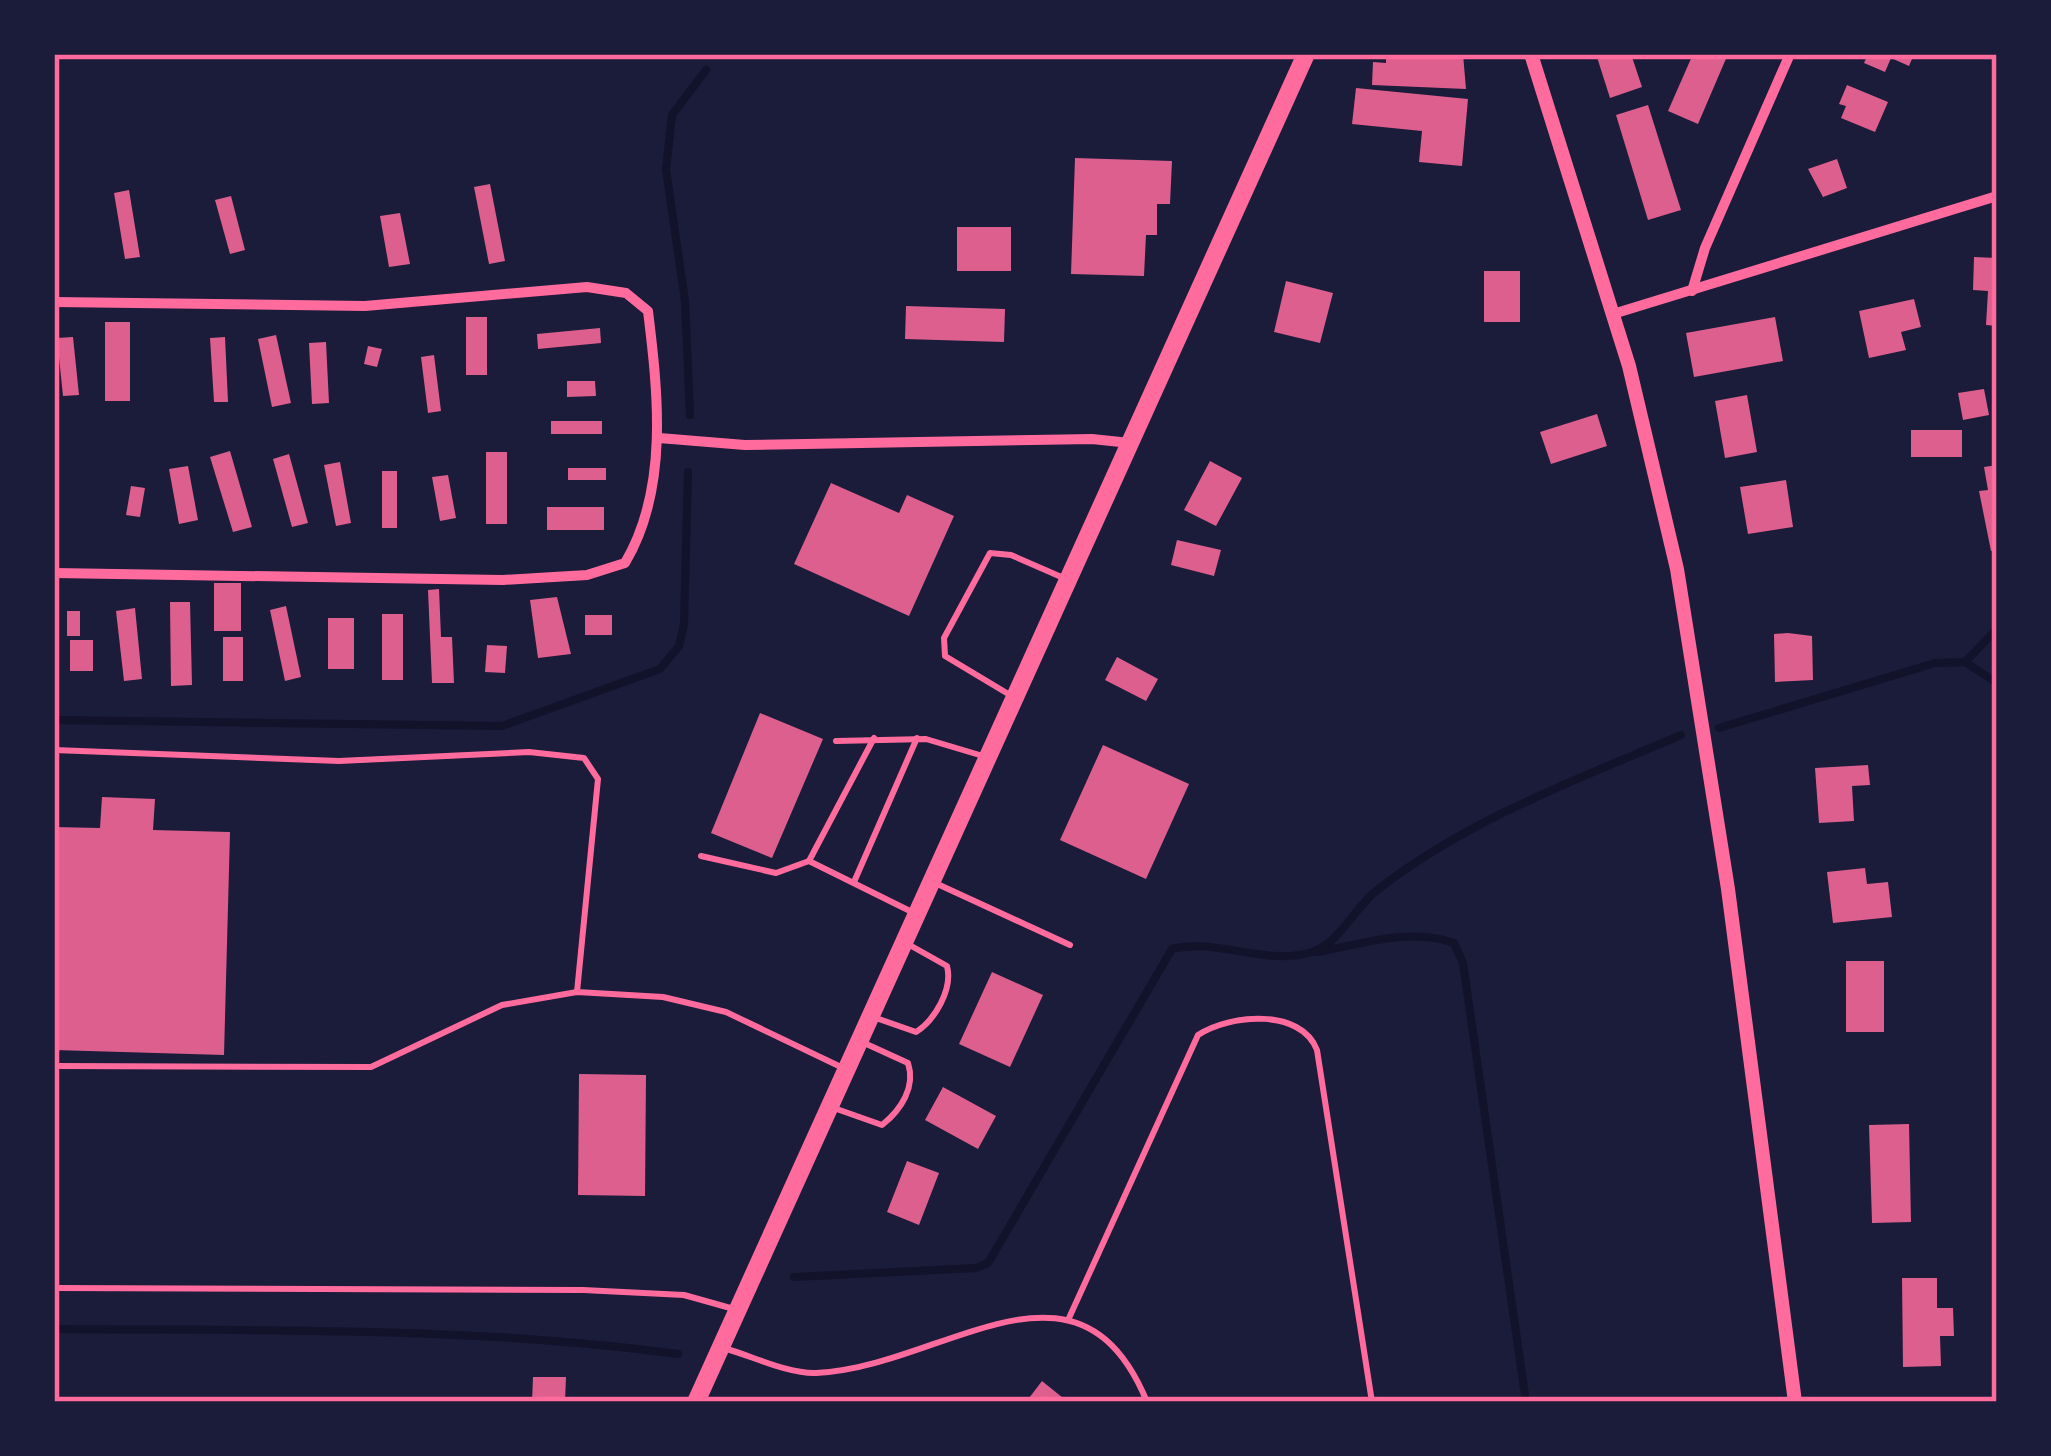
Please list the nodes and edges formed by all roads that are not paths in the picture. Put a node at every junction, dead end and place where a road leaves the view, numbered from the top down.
1 (1306, 54) edge
2 (1531, 54) edge
3 (1790, 54) edge
4 (1997, 196) edge
5 (1692, 291) junction
6 (54, 302) edge
7 (1613, 314) junction
8 (659, 438) junction
9 (1130, 443) junction
10 (54, 573) edge
11 (1067, 580) junction
12 (1013, 697) junction
13 (874, 738) junction
14 (917, 738) junction
15 (836, 740) dead end
16 (54, 750) edge
17 (986, 758) junction
18 (701, 856) dead end
19 (809, 861) junction
20 (930, 880) junction
21 (854, 882) junction
22 (915, 914) junction
23 (902, 941) junction
24 (1070, 945) dead end
25 (577, 992) junction
26 (869, 1015) junction
27 (857, 1040) junction
28 (54, 1066) edge
29 (844, 1069) junction
30 (827, 1105) junction
31 (54, 1288) edge
32 (734, 1309) junction
33 (1069, 1318) junction
34 (718, 1346) junction
35 (696, 1402) edge
36 (1147, 1402) edge
37 (1372, 1402) edge
38 (1796, 1402) edge

1 - 9 main road
2 - 7 street
3 - 5 street
4 - 5 street
5 - 7 street
6 - 8 street
7 - 38 street
8 - 9 street
8 - 10 street
9 - 11 main road
11 - 12 main road
11 - 12 lane
12 - 17 main road
13 - 14 lane
13 - 15 lane
13 - 19 lane
14 - 17 lane
14 - 21 lane
16 - 25 lane
17 - 20 main road
18 - 19 lane
19 - 21 lane
20 - 22 main road
20 - 24 lane
21 - 22 lane
22 - 23 main road
23 - 26 main road
23 - 26 lane
25 - 28 lane
25 - 29 lane
26 - 27 main road
27 - 29 main road
27 - 30 lane
29 - 30 main road
30 - 32 main road
31 - 32 lane
32 - 34 main road
33 - 34 lane
33 - 36 lane
33 - 37 lane
34 - 35 main road

